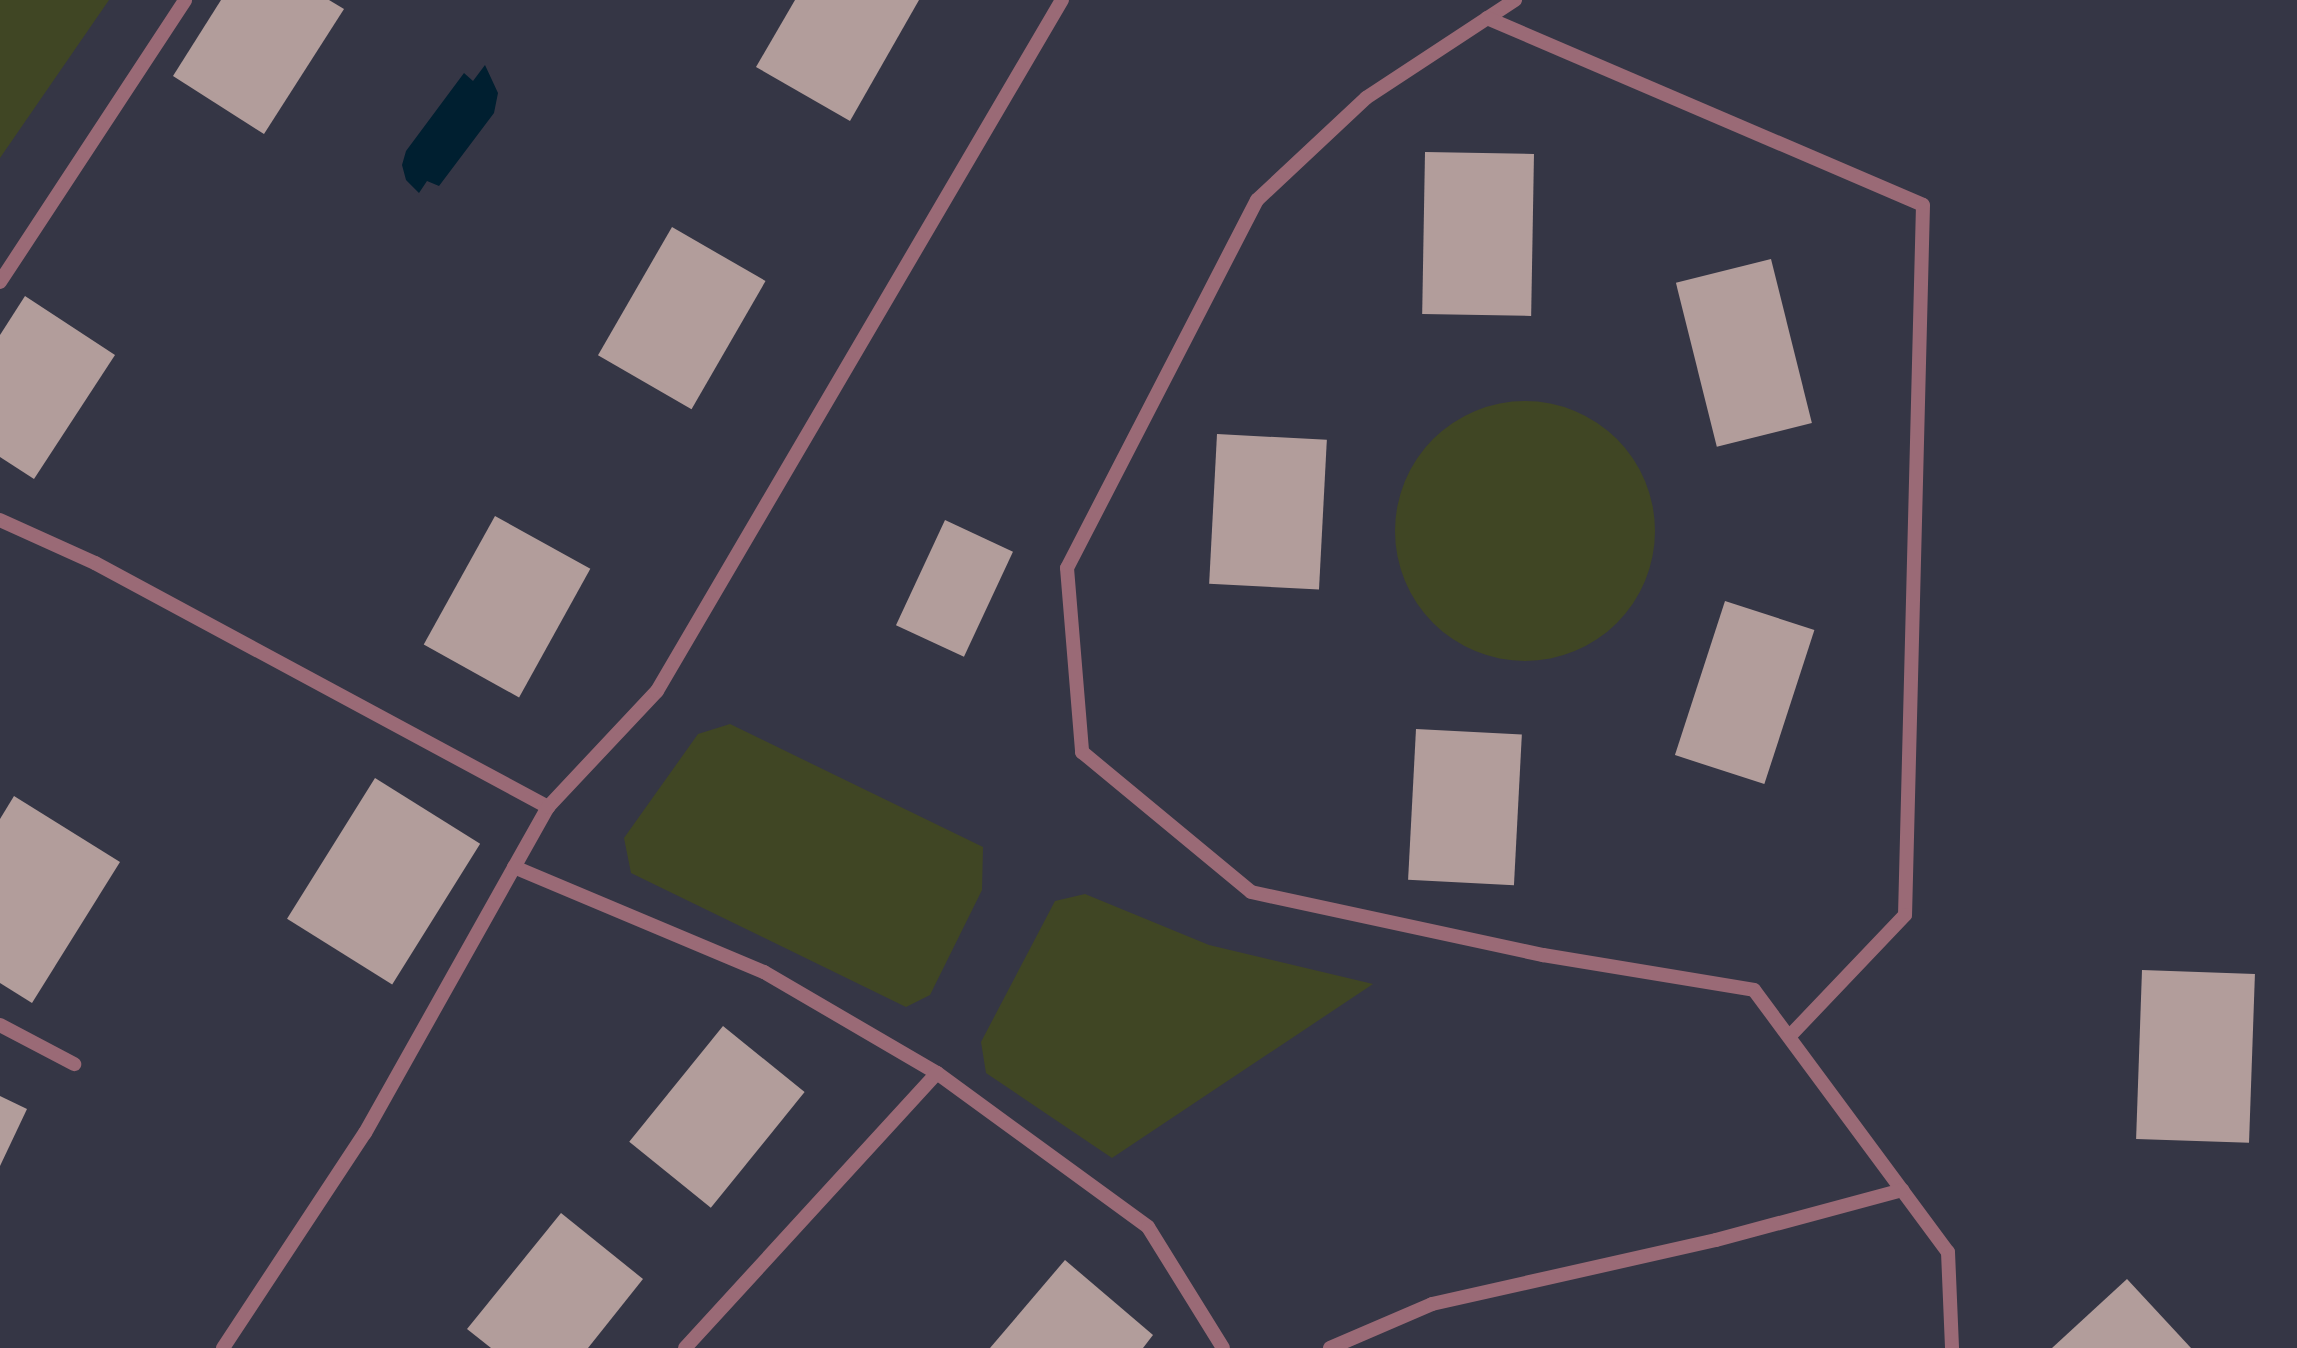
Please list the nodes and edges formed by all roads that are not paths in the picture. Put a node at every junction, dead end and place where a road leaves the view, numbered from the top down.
1 (185, 0) edge
2 (1062, 0) edge
3 (1515, 0) edge
4 (1487, 18) junction
5 (0, 282) edge
6 (0, 520) edge
7 (548, 807) junction
8 (514, 867) junction
9 (0, 1025) edge
10 (1789, 1037) junction
11 (74, 1064) dead end
12 (937, 1073) junction
13 (1902, 1190) junction
14 (223, 1348) edge
15 (685, 1348) edge
16 (1223, 1348) edge
17 (1329, 1348) edge
18 (1952, 1348) edge

1 - 5 street
2 - 7 street
3 - 4 street
4 - 10 street
4 - 10 street
6 - 7 street
7 - 8 street
8 - 12 street
8 - 14 street
9 - 11 street
10 - 13 street
12 - 15 street
12 - 16 street
13 - 17 street
13 - 18 street

